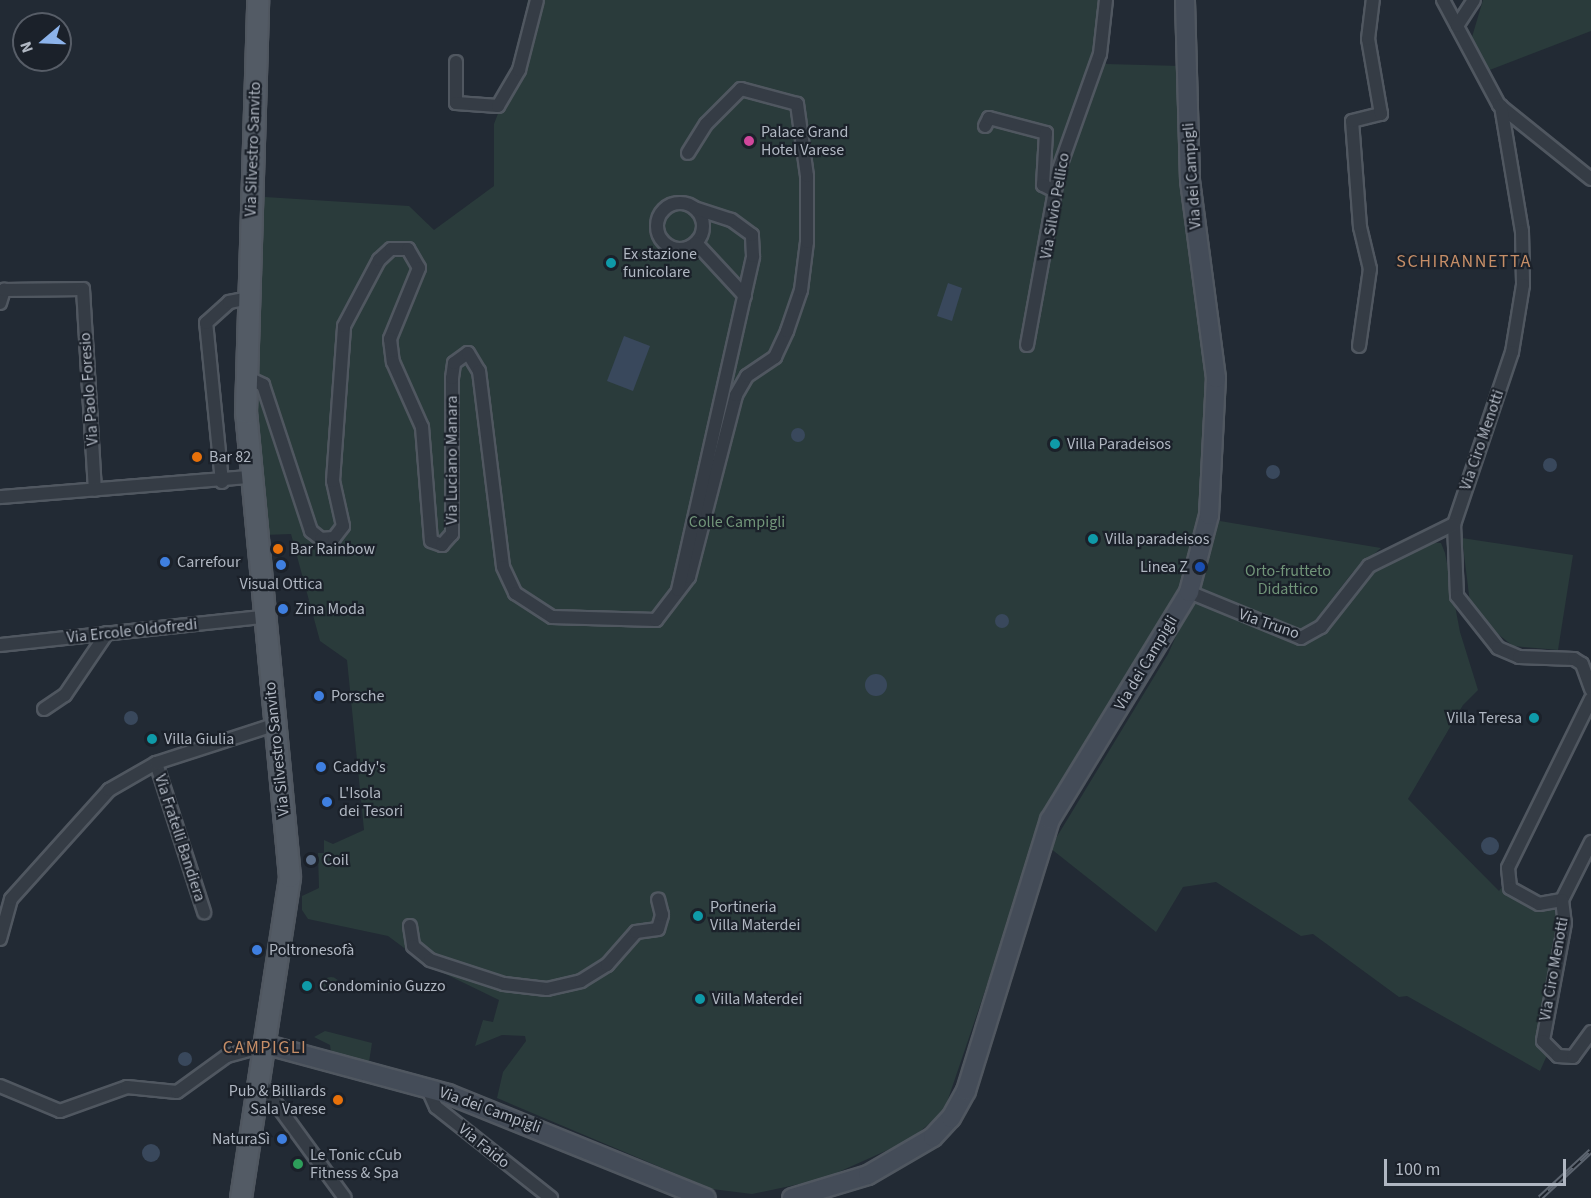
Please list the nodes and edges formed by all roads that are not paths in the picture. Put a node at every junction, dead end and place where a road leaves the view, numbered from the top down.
1 (258, 0) edge
2 (537, 0) edge
3 (1106, 0) edge
4 (1185, 0) edge
5 (1373, 0) edge
6 (1443, 0) edge
7 (1474, 0) edge
8 (1457, 26) junction
9 (456, 62) dead end
10 (1501, 106) junction
11 (985, 126) dead end
12 (688, 153) dead end
13 (1591, 179) edge
14 (1055, 191) junction
15 (696, 208) junction
16 (696, 243) junction
17 (745, 296) junction
18 (249, 298) junction
19 (0, 303) edge
20 (1027, 345) dead end
21 (1359, 346) dead end
22 (246, 377) junction
23 (249, 477) junction
24 (222, 482) junction
25 (95, 490) junction
26 (0, 497) edge
27 (1454, 524) junction
28 (1189, 592) junction
29 (676, 600) junction
30 (263, 617) junction
31 (107, 633) junction
32 (0, 645) edge
33 (1591, 689) edge
34 (1591, 699) edge
35 (44, 709) dead end
36 (274, 725) junction
37 (156, 763) junction
38 (1591, 842) edge
39 (5, 898) edge
40 (658, 899) dead end
41 (1562, 900) junction
42 (204, 912) dead end
43 (410, 926) dead end
44 (0, 939) edge
45 (1591, 1032) edge
46 (267, 1045) junction
47 (261, 1083) junction
48 (0, 1086) edge
49 (427, 1087) junction
50 (241, 1198) edge
51 (345, 1198) edge
52 (551, 1198) edge
53 (706, 1198) edge
54 (792, 1198) edge

1 - 18 main road, Via Silvestro Sanvito
2 - 9 street
3 - 14 street, Via Silvio Pellico
4 - 28 street, Via dei Campigli
5 - 21 street
6 - 8 street, Via Ciro Menotti
7 - 8 street
8 - 10 street, Via Ciro Menotti
10 - 13 street, Via Ciro Menotti
10 - 27 street, Via Ciro Menotti
11 - 14 street, Via Silvio Pellico
12 - 29 street, Via Luciano Manara
14 - 20 street, Via Silvio Pellico
15 - 16 street
15 - 16 street
15 - 17 street
16 - 17 street
17 - 29 street
18 - 22 main road, Via Silvestro Sanvito
18 - 24 street
19 - 25 street, Via Paolo Foresio
22 - 23 main road, Via Silvestro Sanvito
22 - 29 street, Via Luciano Manara
23 - 24 street
23 - 30 main road, Via Silvestro Sanvito
24 - 25 street
25 - 26 street
27 - 28 street, Via Truno
27 - 33 street, Via Ciro Menotti
28 - 54 street, Via dei Campigli
30 - 31 street, Via Ercole Oldofredi
30 - 36 main road, Via Silvestro Sanvito
31 - 32 street, Via Ercole Oldofredi
31 - 35 street
34 - 41 street, Via Ciro Menotti
36 - 37 street, Via Fratelli Bandiera
36 - 46 main road, Via Silvestro Sanvito
37 - 39 street, Via Fratelli Bandiera
37 - 42 street, Via Fratelli Bandiera
38 - 41 street, Via Ciro Menotti
39 - 44 street, Via Fratelli Bandiera
40 - 43 street
41 - 45 street, Via Ciro Menotti
46 - 47 main road, Via Silvestro Sanvito
46 - 48 street
46 - 49 street, Via dei Campigli
47 - 50 main road, Via Silvestro Sanvito
47 - 51 street
49 - 52 street, Via Faido
49 - 53 street, Via dei Campigli

